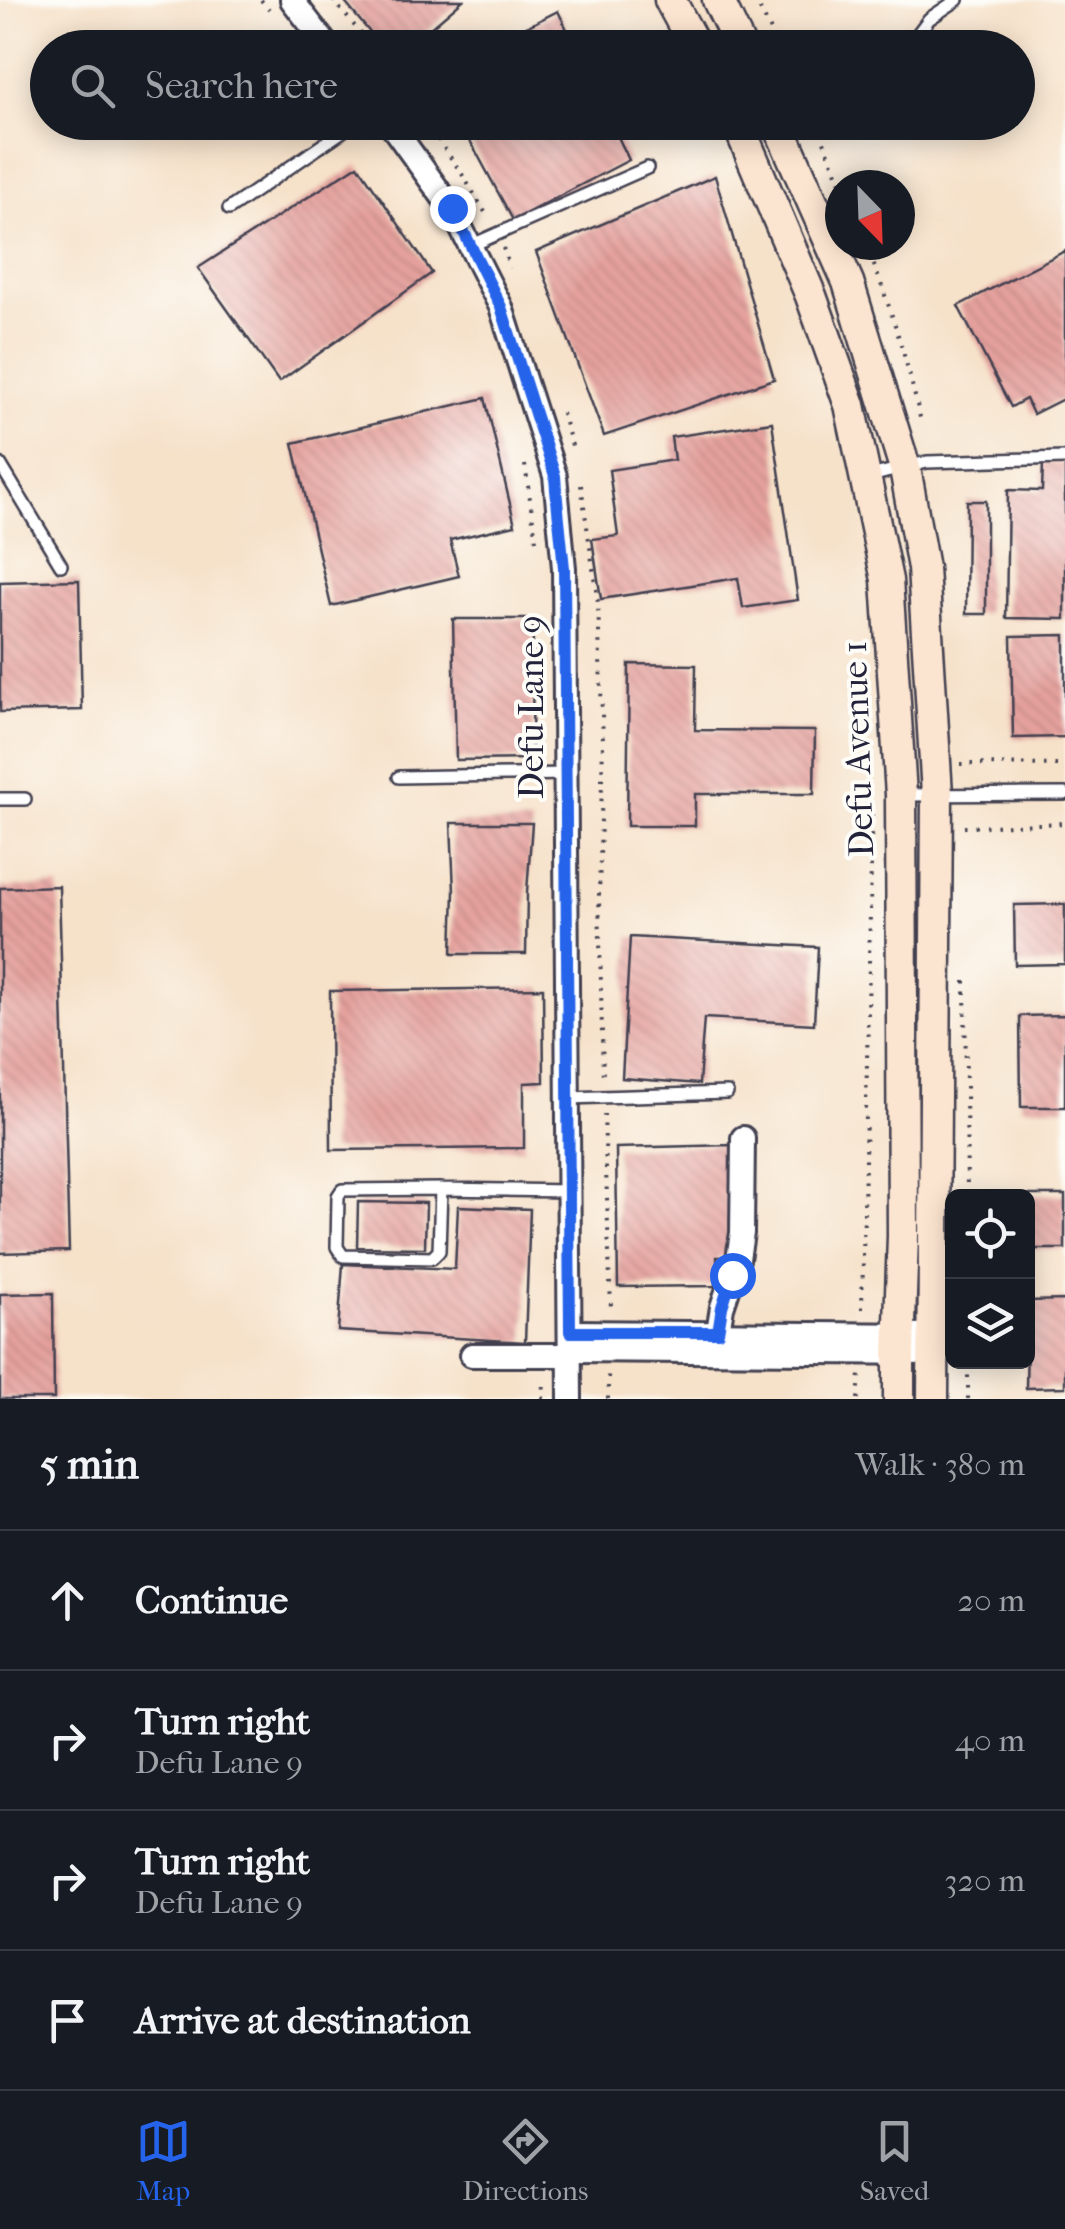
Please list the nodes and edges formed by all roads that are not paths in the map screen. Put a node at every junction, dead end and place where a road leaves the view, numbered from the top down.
1 (292, 0) edge
2 (670, 0) edge
3 (718, 0) edge
4 (958, 0) edge
5 (316, 30) edge
6 (686, 30) edge
7 (732, 30) edge
8 (921, 30) edge
9 (330, 140) edge
10 (402, 140) edge
11 (745, 140) edge
12 (785, 140) edge
13 (647, 168) dead end
14 (229, 210) dead end
15 (470, 246) junction
16 (1065, 458) edge
17 (0, 464) edge
18 (905, 468) junction
19 (866, 477) junction
20 (61, 565) dead end
21 (566, 774) junction
22 (399, 777) dead end
23 (936, 779) junction
24 (901, 794) junction
25 (1065, 794) edge
26 (0, 800) edge
27 (26, 800) dead end
28 (726, 1093) dead end
29 (568, 1098) junction
30 (743, 1138) dead end
31 (440, 1189) junction
32 (569, 1191) junction
33 (718, 1332) junction
34 (899, 1343) junction
35 (861, 1344) junction
36 (933, 1344) junction
37 (570, 1346) junction
38 (472, 1355) dead end
39 (570, 1399) edge
40 (899, 1399) edge
41 (934, 1399) edge

1 - 5 street
2 - 6 main road
3 - 7 main road
4 - 8 lane
9 - 14 lane
10 - 15 street, Defu Lane 9
11 - 19 main road, Defu Avenue 1
12 - 18 main road, Defu Avenue 1
13 - 15 lane
15 - 21 street, Defu Lane 9
16 - 18 lane
17 - 20 lane
18 - 19 lane
18 - 23 main road, Defu Avenue 1
19 - 24 main road, Defu Avenue 1
21 - 22 lane
21 - 29 street, Defu Lane 9
23 - 24 lane
23 - 25 lane
23 - 36 main road, Defu Avenue 1
24 - 34 main road, Defu Avenue 1
26 - 27 lane
28 - 29 lane
29 - 32 street, Defu Lane 9
30 - 33 street
31 - 31 lane
31 - 32 lane
32 - 37 street, Defu Lane 9
33 - 35 street
33 - 37 street
34 - 35 street
34 - 36 street
34 - 40 main road, Defu Avenue 1
35 - 37 street
36 - 41 main road, Defu Avenue 1
37 - 38 street
37 - 39 street, Defu Lane 9

